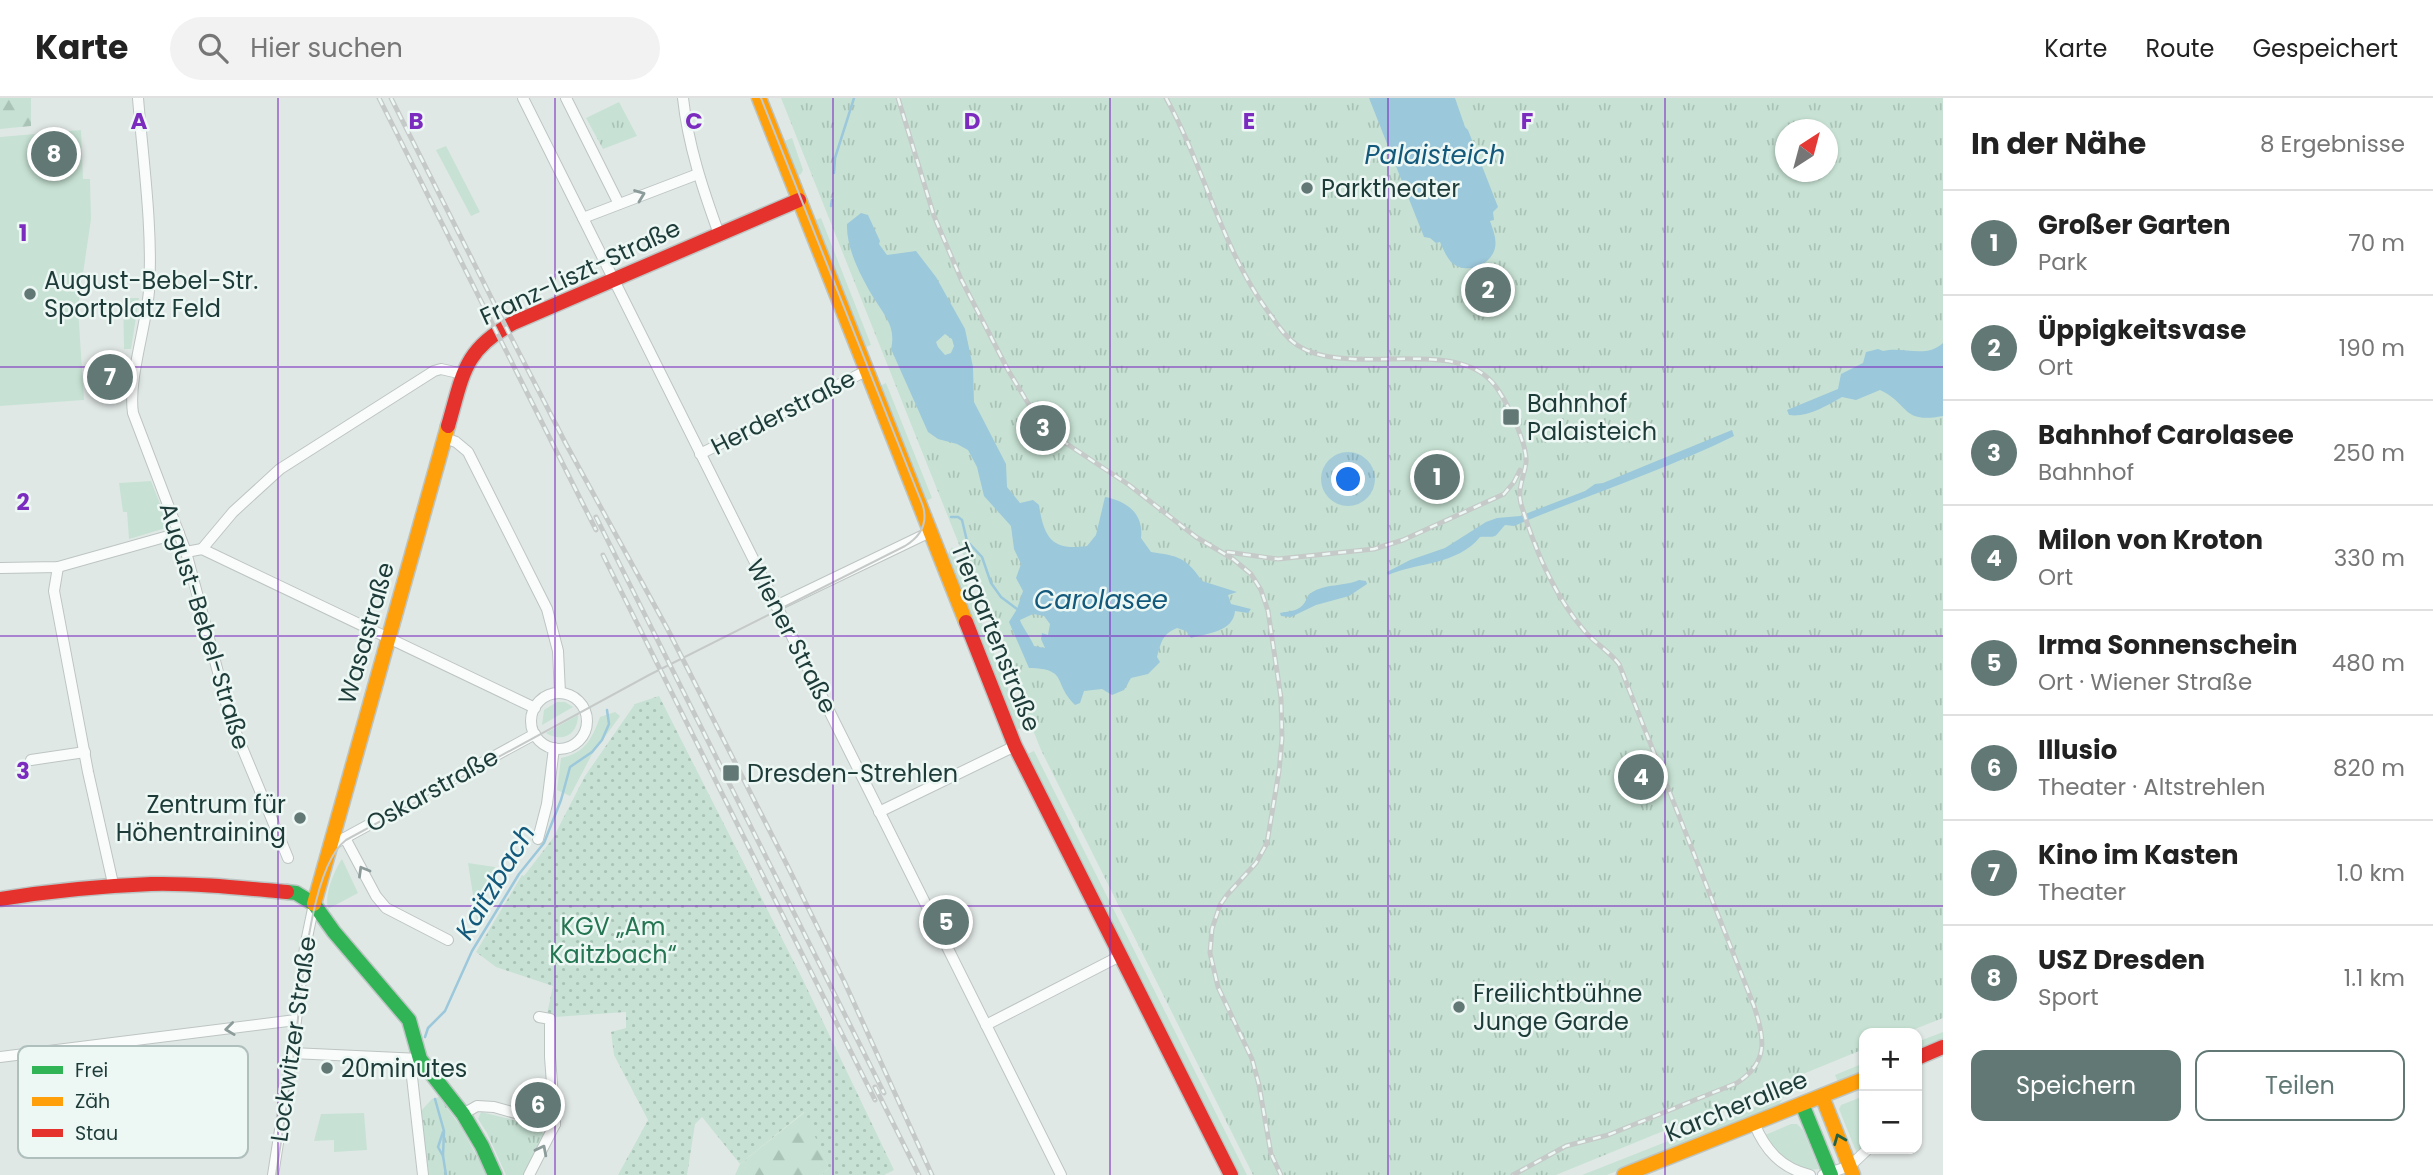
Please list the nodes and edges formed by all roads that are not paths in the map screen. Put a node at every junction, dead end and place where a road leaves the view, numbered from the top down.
1 (138, 98) edge
2 (523, 98) edge
3 (566, 98) edge
4 (682, 98) edge
5 (759, 98) edge
6 (698, 174) junction
7 (799, 200) junction
8 (619, 204) junction
9 (583, 218) junction
10 (719, 234) junction
11 (613, 279) junction
12 (866, 371) junction
13 (463, 374) junction
14 (445, 438) junction
15 (700, 454) junction
16 (930, 532) junction
17 (179, 533) junction
18 (202, 549) junction
19 (186, 552) junction
20 (58, 567) junction
21 (1, 568) edge
22 (776, 606) junction
23 (388, 639) junction
24 (559, 693) junction
25 (535, 708) junction
26 (535, 734) junction
27 (1015, 746) junction
28 (554, 748) junction
29 (85, 752) junction
30 (31, 760) dead end
31 (880, 812) junction
32 (345, 838) junction
33 (538, 839) dead end
34 (329, 846) junction
35 (288, 858) dead end
36 (114, 887) junction
37 (0, 899) edge
38 (314, 904) junction
39 (448, 940) dead end
40 (1121, 957) junction
41 (539, 1017) dead end
42 (296, 1020) junction
43 (986, 1025) junction
44 (88, 1046) edge
45 (1943, 1047) edge
46 (292, 1053) junction
47 (18, 1055) edge
48 (1922, 1056) edge
49 (0, 1057) edge
50 (414, 1063) junction
51 (1859, 1081) edge
52 (1822, 1096) junction
53 (1802, 1104) junction
54 (463, 1114) junction
55 (555, 1125) junction
56 (1756, 1128) junction
57 (1864, 1154) edge
58 (1852, 1171) edge
59 (273, 1175) edge
60 (423, 1175) edge
61 (495, 1175) edge
62 (529, 1175) edge
63 (1061, 1175) edge
64 (1231, 1175) edge
65 (1625, 1175) edge
66 (1810, 1175) edge
67 (1828, 1175) edge

1 - 17 street, August-Bebel-Straße
2 - 9 street, Wiener Straße
3 - 8 street
4 - 6 street
5 - 7 main road, Tiergartenstraße
8 -> 6 street
6 - 10 street
7 - 10 main road, Franz-Liszt-Straße
7 - 12 main road, Tiergartenstraße
8 - 9 street
9 - 11 street, Wiener Straße
10 - 11 main road, Franz-Liszt-Straße
11 - 13 main road, Franz-Liszt-Straße
11 - 15 street, Wiener Straße
12 - 15 street, Herderstraße
12 - 16 main road, Tiergartenstraße
13 - 14 main road, Wasastraße
13 - 18 street
14 - 23 main road, Wasastraße
14 - 24 street
15 - 22 street, Wiener Straße
16 - 22 street
16 - 27 main road, Tiergartenstraße
17 - 19 street, August-Bebel-Straße
17 - 20 street
18 - 19 street
18 - 23 street
19 - 35 street, August-Bebel-Straße
20 - 21 street
20 - 29 street
22 - 31 street, Wiener Straße
23 - 25 street
23 - 34 main road, Wasastraße
24 - 25 street
24 - 28 street
25 - 26 street
26 - 28 street
26 - 32 street, Oskarstraße
27 - 31 street
27 - 40 main road, Tiergartenstraße
28 - 33 street
29 - 30 street
29 - 36 street
31 - 43 street, Wiener Straße
32 - 34 street, Oskarstraße
39 -> 32 street
34 - 38 main road, Wasastraße
36 - 37 main road
36 - 38 main road
38 - 42 street, Lockwitzer Straße
38 - 50 main road
40 - 43 street
40 - 64 main road, Tiergartenstraße
41 - 55 street
42 -> 44 street
42 - 46 street, Lockwitzer Straße
43 - 63 street, Wiener Straße
45 - 48 main road
46 - 50 street
46 - 59 street, Lockwitzer Straße
47 -> 49 street
50 - 54 main road
50 - 60 street
51 - 52 main road, Karcherallee
52 - 53 main road, Karcherallee
58 -> 52 main road
53 - 56 main road, Karcherallee
53 - 67 main road
54 - 55 street
54 - 61 main road
62 -> 55 street
56 - 65 main road, Karcherallee
56 - 66 street
57 - 58 street
58 - 67 street

